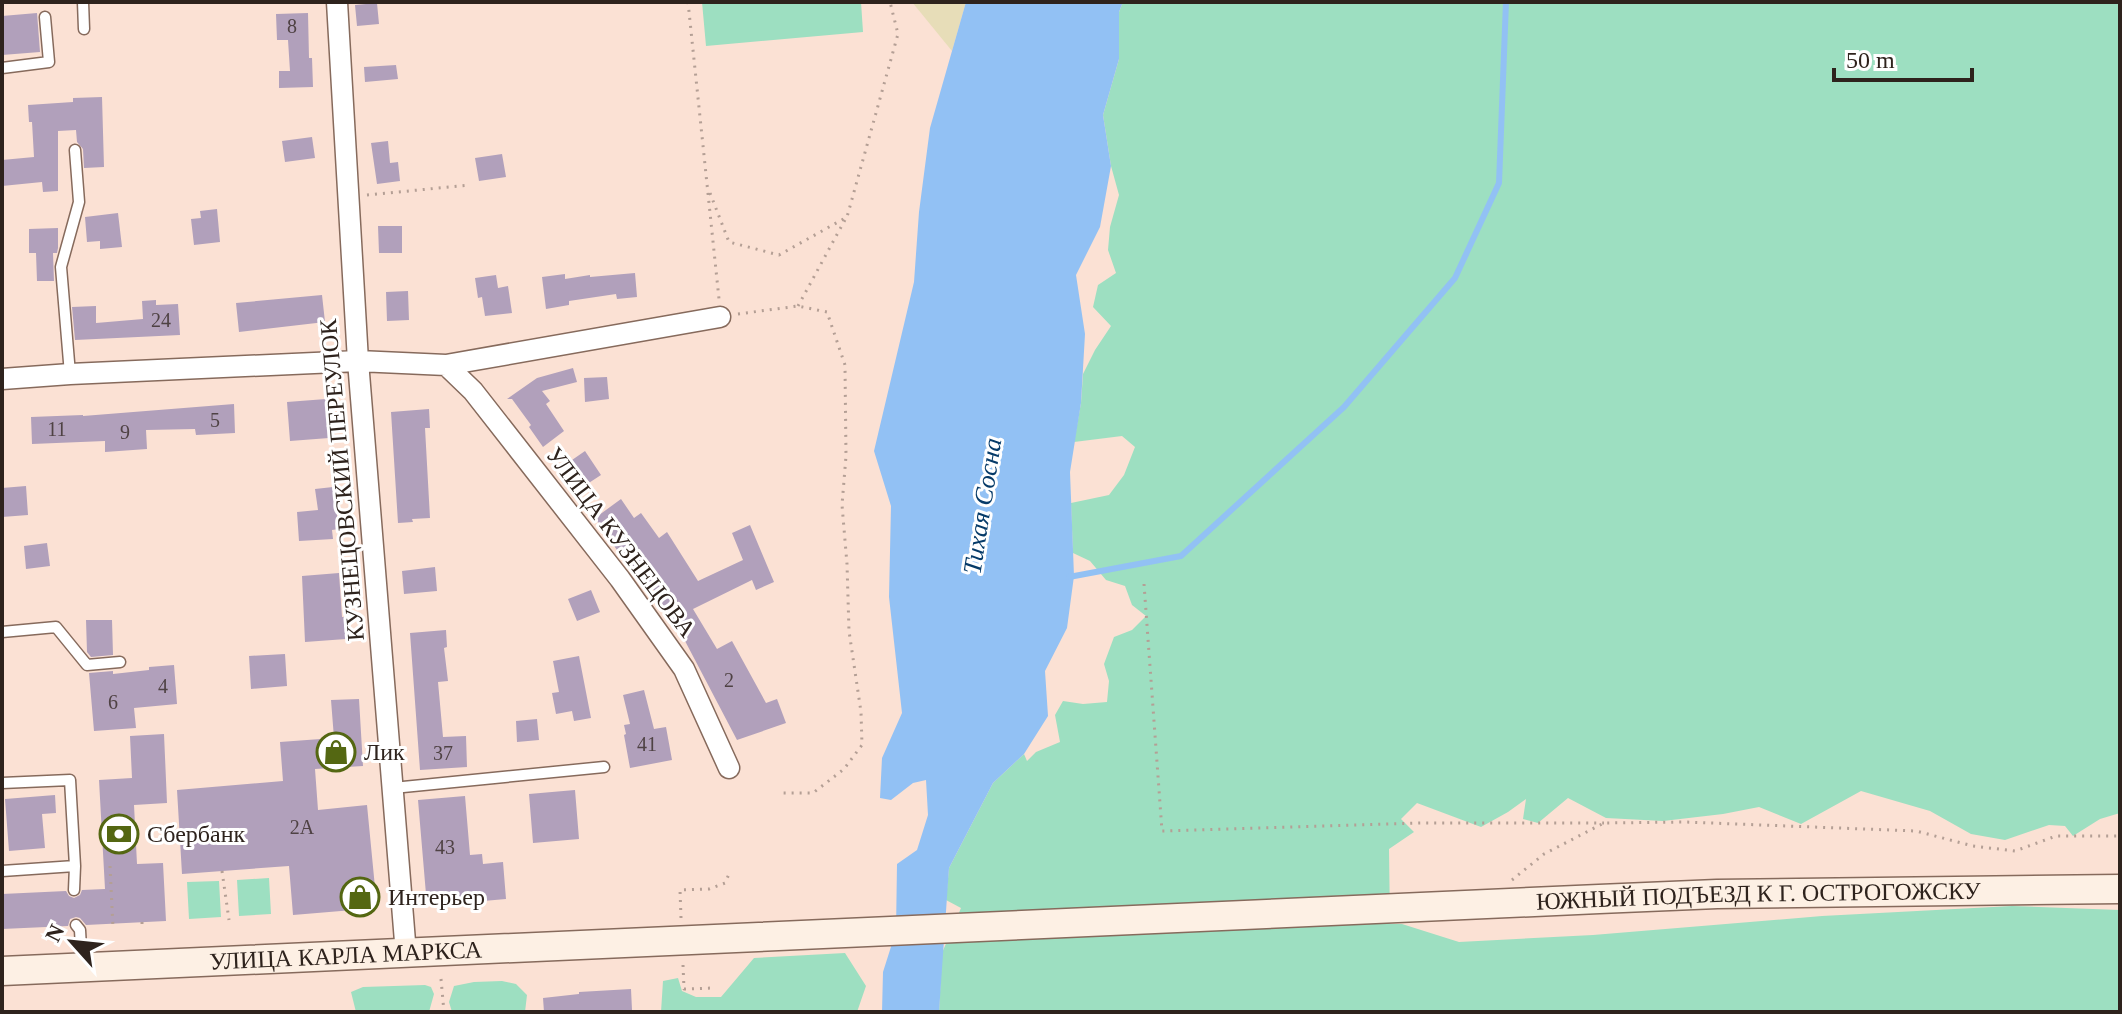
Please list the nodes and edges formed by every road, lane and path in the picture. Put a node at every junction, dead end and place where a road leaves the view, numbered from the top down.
1 (83, 2) edge
2 (337, 2) edge
3 (688, 2) edge
4 (890, 2) edge
5 (45, 17) dead end
6 (84, 29) dead end
7 (2, 68) edge
8 (75, 150) dead end
9 (470, 185) dead end
10 (707, 187) junction
11 (348, 197) junction
12 (847, 217) junction
13 (798, 306) junction
14 (720, 317) junction
15 (358, 361) junction
16 (446, 365) junction
17 (70, 374) junction
18 (2, 379) edge
19 (1144, 584) dead end
20 (2, 632) edge
21 (120, 662) dead end
22 (604, 767) dead end
23 (729, 768) dead end
24 (2, 783) edge
25 (393, 788) junction
26 (782, 793) dead end
27 (1604, 823) junction
28 (2120, 836) edge
29 (75, 866) junction
30 (110, 866) dead end
31 (2, 871) edge
32 (222, 871) dead end
33 (729, 874) dead end
34 (1512, 880) dead end
35 (2120, 889) edge
36 (74, 890) dead end
37 (229, 920) dead end
38 (76, 925) dead end
39 (113, 928) dead end
40 (684, 940) junction
41 (406, 954) junction
42 (82, 968) junction
43 (2, 971) edge
44 (441, 979) dead end
45 (713, 988) dead end
46 (444, 1012) edge

1 - 6 lane
2 - 11 street, КУЗНЕЦОВСКИЙ ПЕРЕУЛОК
3 - 10 path
4 - 12 path
5 - 7 lane
8 - 17 lane
9 - 11 path
10 - 12 path
10 - 14 path
11 - 15 street, КУЗНЕЦОВСКИЙ ПЕРЕУЛОК
12 - 13 path
13 - 14 path
13 - 26 path
14 - 16 street
15 - 16 street
15 - 17 street
15 - 25 street, КУЗНЕЦОВСКИЙ ПЕРЕУЛОК
16 - 23 street, УЛИЦА КУЗНЕЦОВА
17 - 18 street
19 - 27 path
20 - 21 lane
22 - 25 lane
24 - 29 lane
25 - 41 street, КУЗНЕЦОВСКИЙ ПЕРЕУЛОК
27 - 28 path
27 - 34 path
29 - 31 lane
29 - 36 lane
30 - 39 path
32 - 37 path
33 - 40 path
35 - 40 main road, ЮЖНЫЙ ПОДЪЕЗД К Г. ОСТРОГОЖСКУ
38 - 42 lane
40 - 41 main road, УЛИЦА КАРЛА МАРКСА
40 - 45 path
41 - 42 main road, УЛИЦА КАРЛА МАРКСА
42 - 43 main road, УЛИЦА КАРЛА МАРКСА
44 - 46 path

